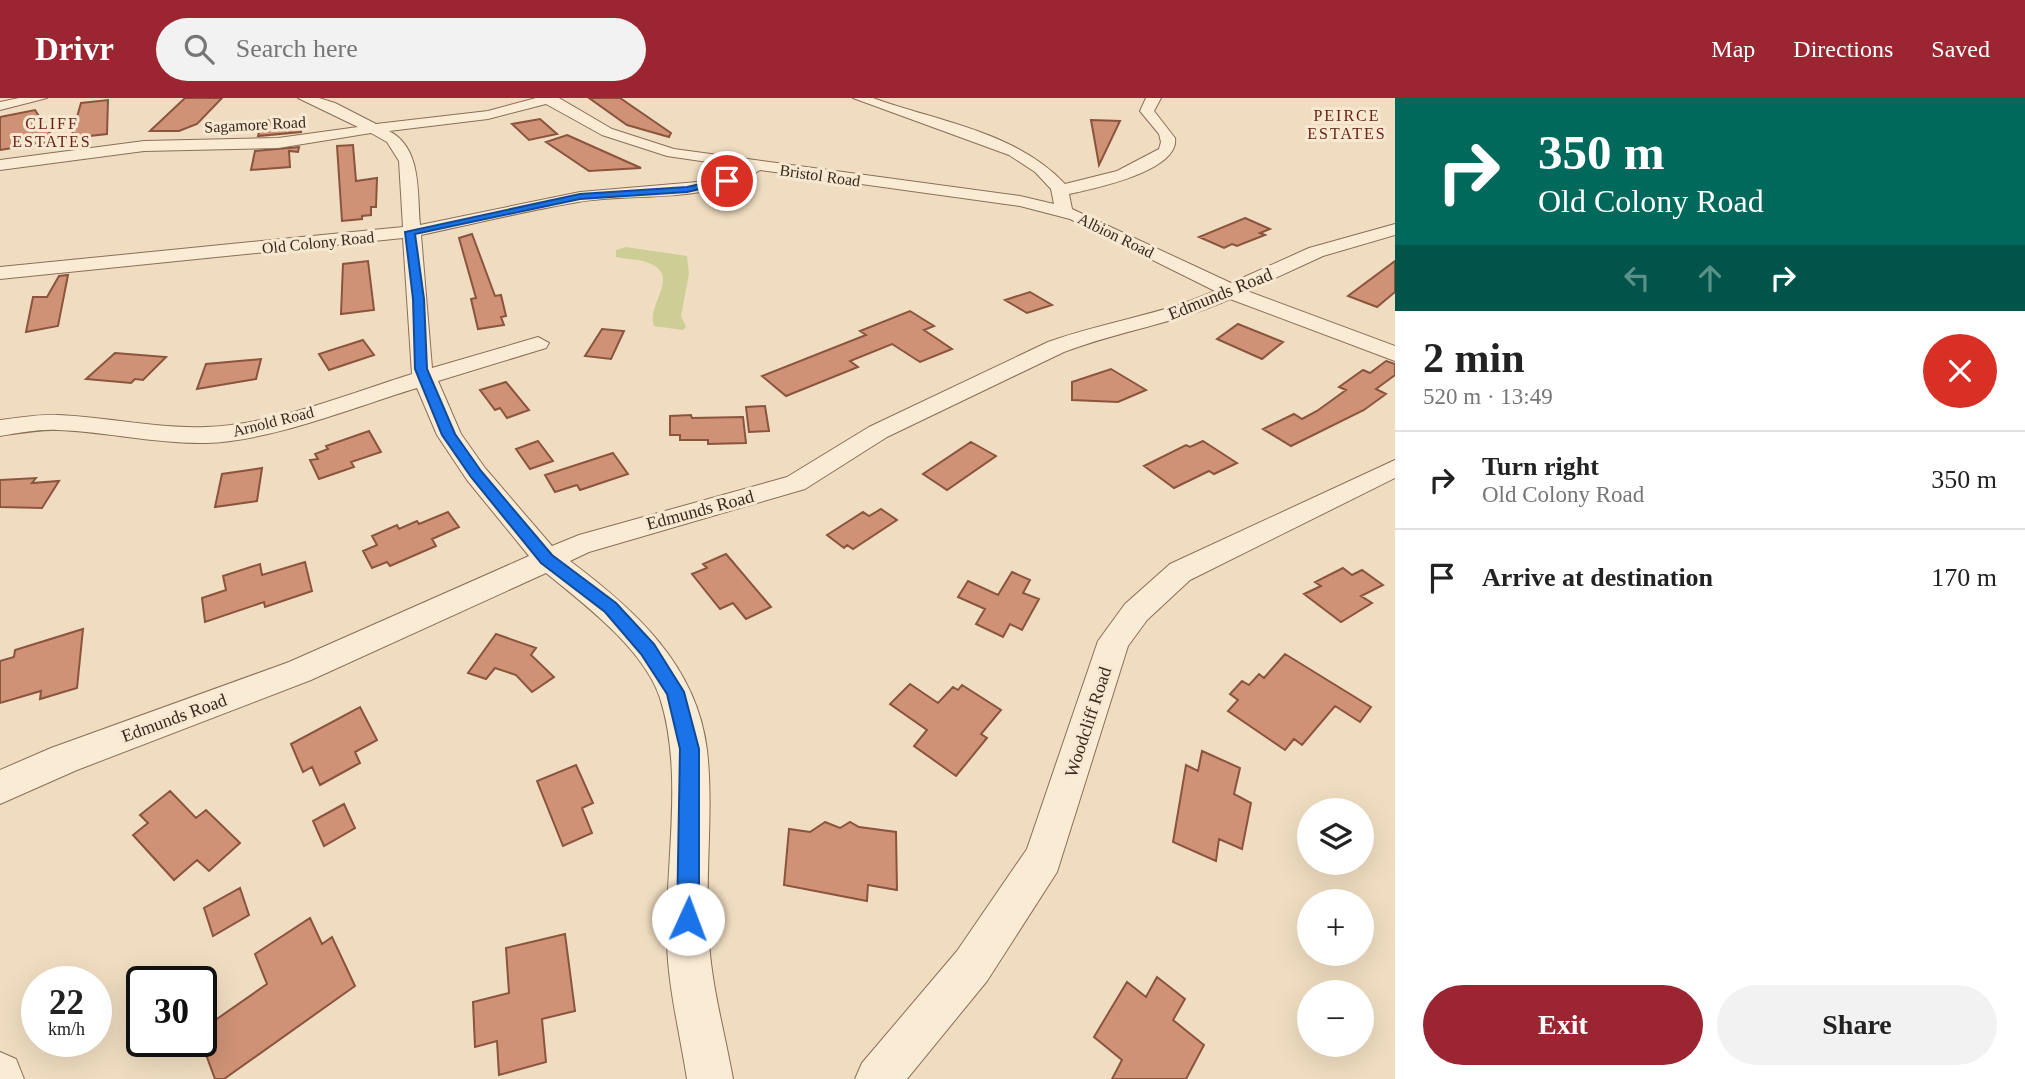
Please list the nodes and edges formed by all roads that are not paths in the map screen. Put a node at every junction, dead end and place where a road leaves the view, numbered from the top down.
1 (40, 98) edge
2 (305, 98) edge
3 (548, 98) edge
4 (860, 98) edge
5 (1154, 98) edge
6 (0, 106) edge
7 (375, 129) junction
8 (0, 165) edge
9 (755, 166) junction
10 (1060, 190) junction
11 (1064, 210) junction
12 (1395, 229) edge
13 (410, 232) junction
14 (0, 273) edge
15 (1232, 292) junction
16 (538, 342) dead end
17 (1395, 354) edge
18 (424, 377) junction
19 (0, 428) edge
20 (1395, 468) edge
21 (547, 559) junction
22 (0, 787) edge
23 (710, 1079) edge
24 (878, 1079) edge

1 - 6 street
2 - 7 street
3 - 7 street, Sagamore Road
3 - 9 street, Bristol Road
4 - 10 street
5 - 10 street
7 - 8 street, Sagamore Road
7 - 13 street
9 - 11 street, Bristol Road
9 - 13 street, Old Colony Road
10 - 11 street, Albion Road
11 - 15 street, Albion Road
12 - 15 street, Edmunds Road
13 - 14 street, Old Colony Road
13 - 18 street
15 - 17 street, Albion Road
15 - 21 street, Edmunds Road
16 - 18 street, Arnold Road
18 - 19 street, Arnold Road
18 - 21 street
20 - 24 street, Woodcliff Road
21 - 22 street, Edmunds Road
21 - 23 street

